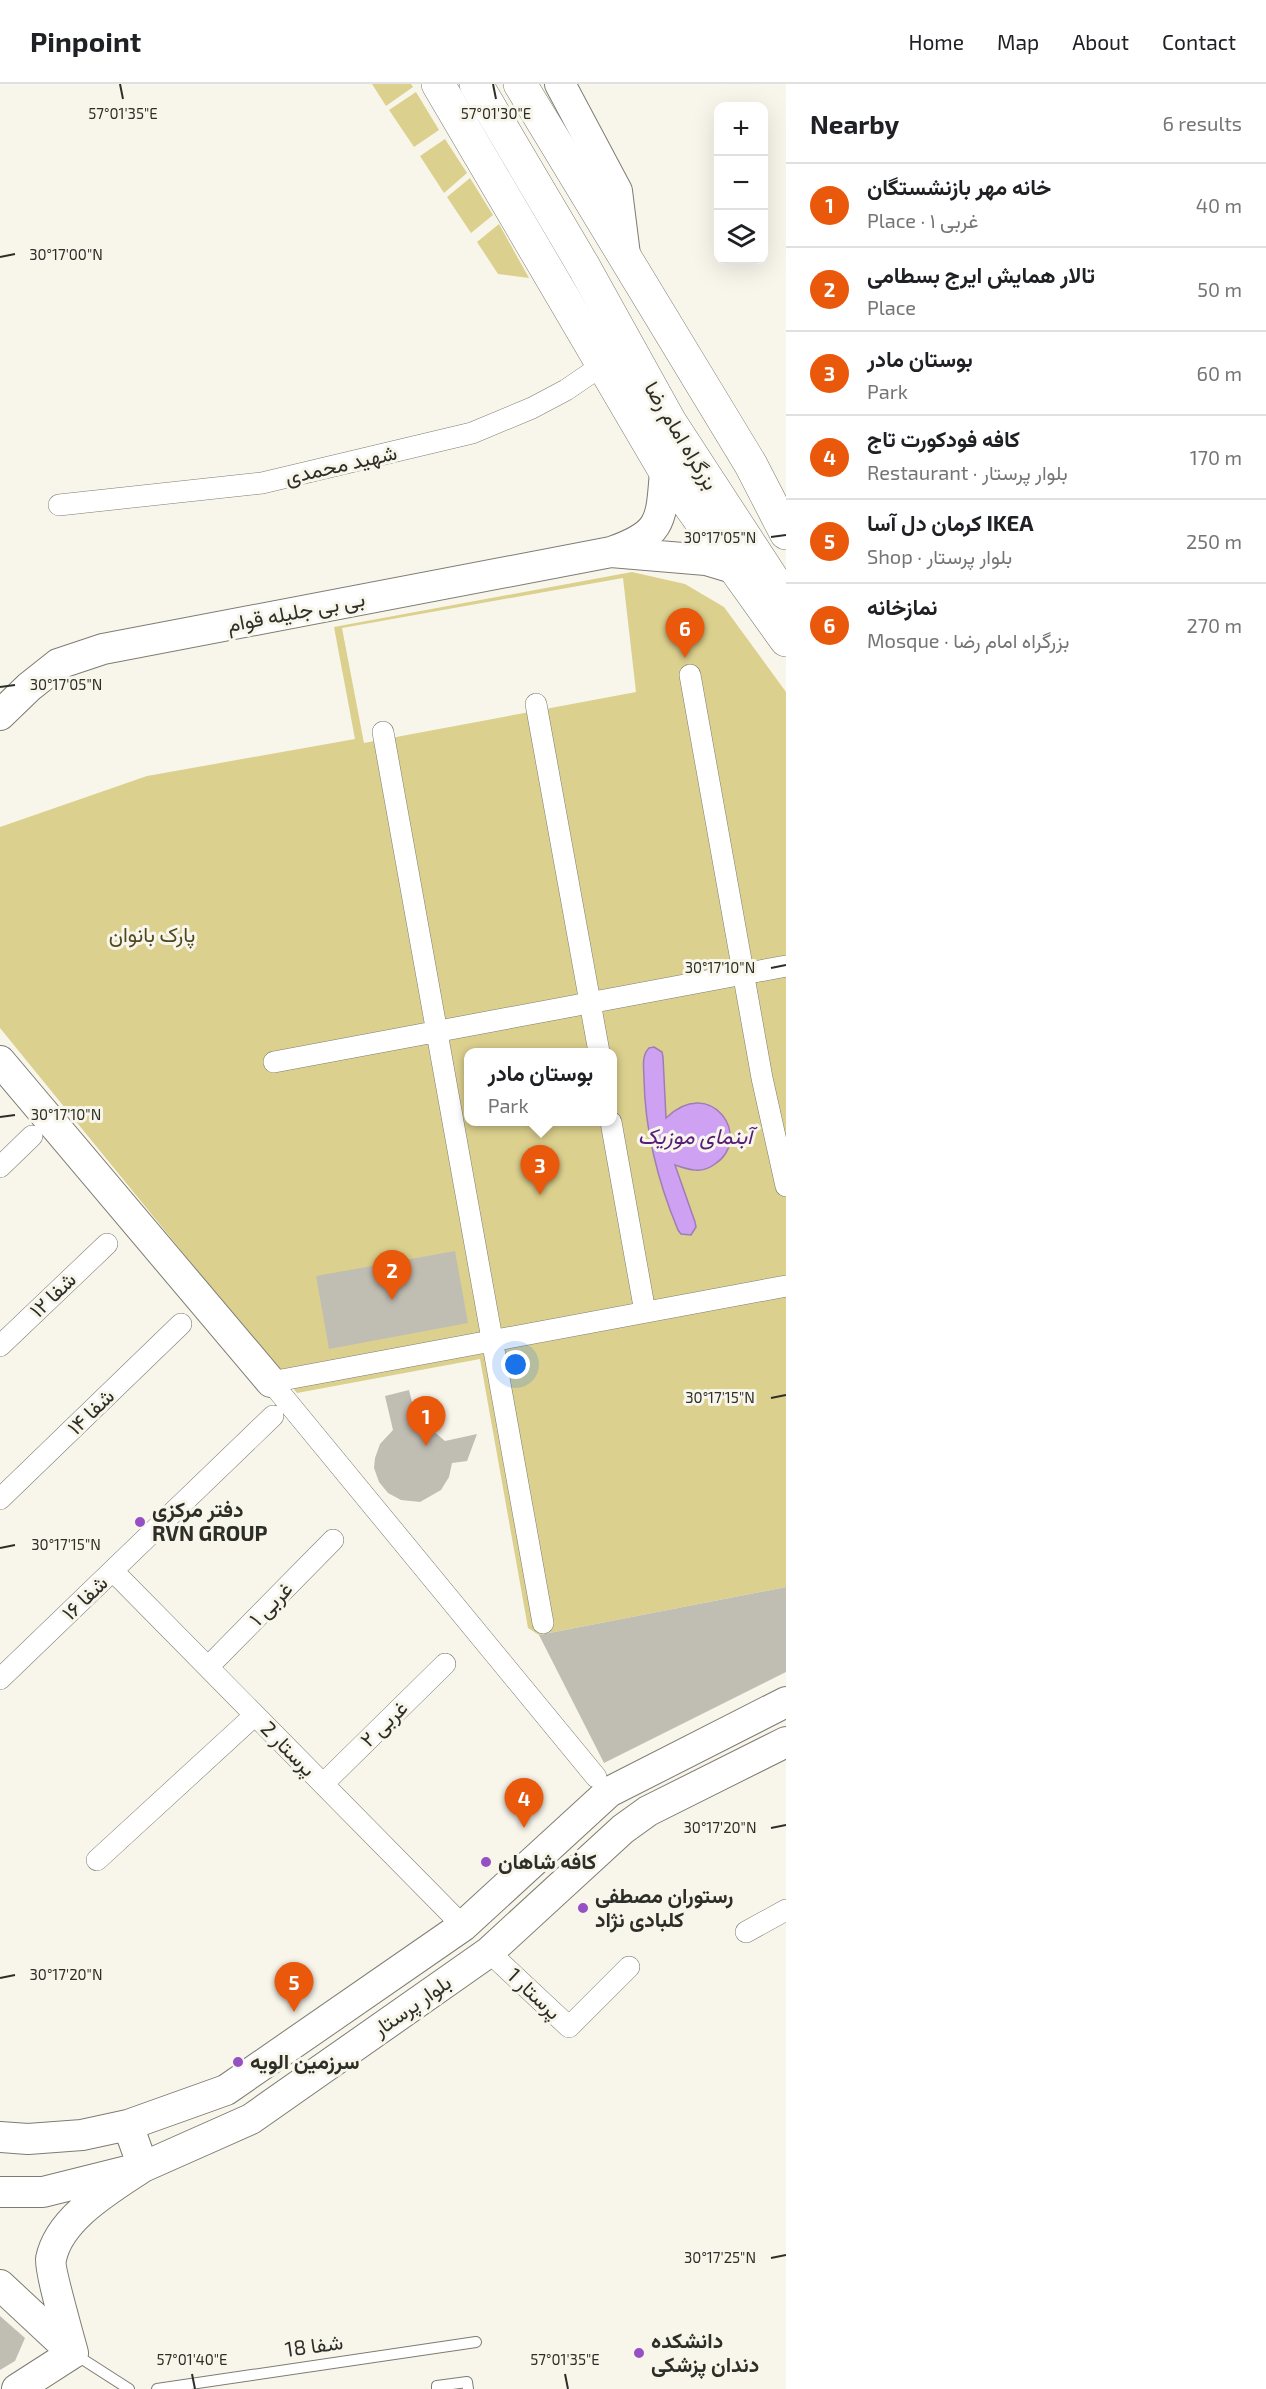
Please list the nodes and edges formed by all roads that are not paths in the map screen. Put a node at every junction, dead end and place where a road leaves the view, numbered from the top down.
1 (438, 84) edge
2 (476, 84) edge
3 (520, 84) edge
4 (560, 84) edge
5 (625, 255) junction
6 (604, 364) junction
7 (665, 471) junction
8 (59, 505) dead end
9 (786, 533) edge
10 (611, 552) junction
11 (736, 569) junction
12 (786, 602) edge
13 (786, 640) edge
14 (690, 675) dead end
15 (536, 704) dead end
16 (0, 715) edge
17 (383, 732) dead end
18 (786, 966) edge
19 (744, 974) junction
20 (590, 1003) junction
21 (437, 1031) junction
22 (598, 1048) edge
23 (0, 1060) edge
24 (274, 1062) dead end
25 (612, 1126) edge
26 (32, 1136) dead end
27 (0, 1167) edge
28 (786, 1186) edge
29 (107, 1244) dead end
30 (786, 1286) edge
31 (645, 1312) junction
32 (181, 1324) dead end
33 (492, 1341) junction
34 (0, 1346) edge
35 (271, 1382) junction
36 (273, 1416) dead end
37 (0, 1499) edge
38 (333, 1540) dead end
39 (113, 1571) junction
40 (543, 1623) dead end
41 (446, 1664) dead end
42 (208, 1667) junction
43 (0, 1679) edge
44 (786, 1702) edge
45 (255, 1715) junction
46 (786, 1742) edge
47 (596, 1777) dead end
48 (323, 1784) junction
49 (97, 1860) dead end
50 (786, 1910) edge
51 (463, 1926) junction
52 (746, 1932) dead end
53 (489, 1953) junction
54 (629, 1967) dead end
55 (128, 2125) junction
56 (0, 2137) edge
57 (142, 2167) junction
58 (0, 2192) edge
59 (0, 2285) edge
60 (476, 2342) dead end
61 (73, 2353) junction
62 (17, 2389) edge
63 (129, 2389) edge
64 (157, 2389) edge
65 (437, 2389) edge
66 (468, 2389) edge

1 - 6 main road
2 - 12 main road, بزرگراه امام رضا
3 - 5 main road
4 - 5 street
5 - 9 main road
6 - 7 main road
6 - 8 street, شهید محمدی
7 - 10 street
7 - 11 main road
10 - 11 street
10 - 16 street, بی بی جلیله قوام
11 - 12 main road
11 - 13 main road
14 - 19 street
15 - 20 street
17 - 21 street
18 - 19 street
19 - 20 street
19 - 28 street
20 - 21 street
20 - 22 street
21 - 24 street
21 - 33 street
23 - 35 street
25 - 31 street
26 - 27 street
29 - 34 street, شفا ۱۲
30 - 31 street
31 - 33 street
32 - 37 street, شفا ۱۴
33 - 35 street
33 - 40 street
35 - 47 street
36 - 39 street, شفا ۱۶
38 - 42 street, ۱ غربی
39 - 42 street, پرستار 2
39 - 43 street, شفا ۱۶
41 - 48 street, ۲ غربی
42 - 45 street, پرستار 2
44 - 51 street, بلوار پرستار
45 - 48 street, پرستار 2
45 - 49 street
46 - 53 street, بلوار پرستار
48 - 51 street, پرستار 2
50 - 52 street
51 - 55 street, بلوار پرستار
53 - 54 street, پرستار 1
53 - 57 street, بلوار پرستار
55 - 56 street, بلوار پرستار
55 - 57 street
57 - 58 street, بلوار پرستار
57 - 61 street
59 - 61 street
60 - 64 lane, شفا 18
61 - 62 street
61 - 63 lane
65 - 66 lane

